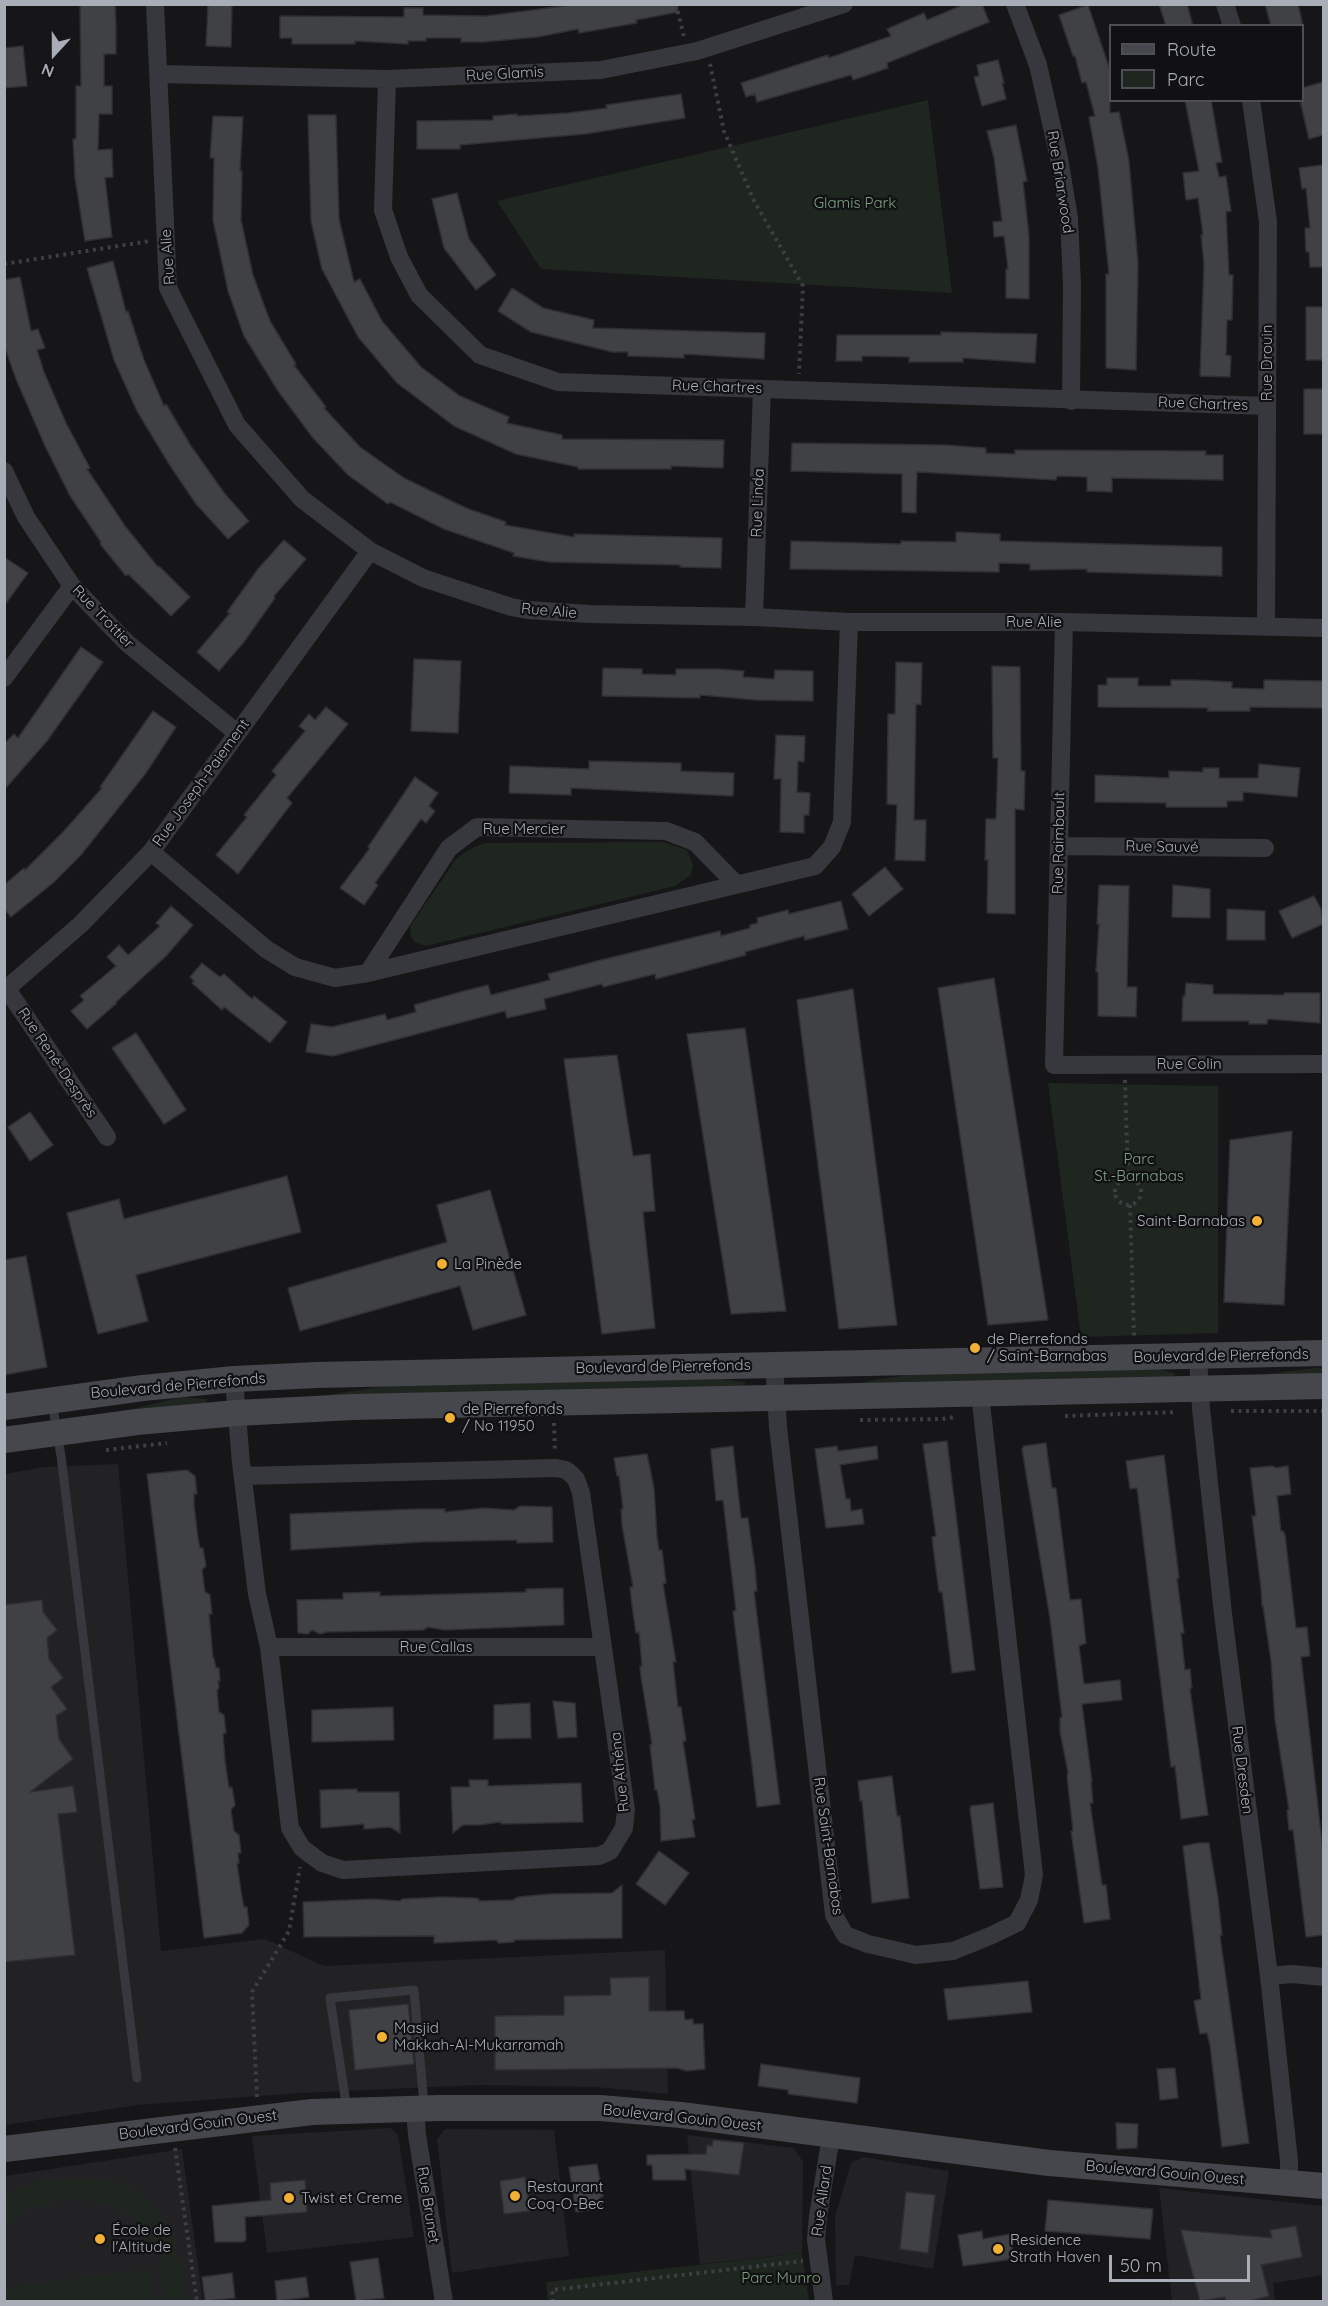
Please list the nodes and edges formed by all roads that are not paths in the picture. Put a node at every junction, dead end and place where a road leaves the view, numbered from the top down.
1 (155, 4) edge
2 (844, 4) edge
3 (1015, 4) edge
4 (1225, 4) edge
5 (1231, 24) edge
6 (158, 74) junction
7 (387, 80) junction
8 (1251, 102) edge
9 (762, 389) junction
10 (1071, 401) junction
11 (1267, 406) junction
12 (4, 471) edge
13 (370, 551) junction
14 (72, 586) junction
15 (754, 617) junction
16 (1064, 621) junction
17 (849, 622) junction
18 (1266, 626) junction
19 (1323, 628) edge
20 (4, 678) edge
21 (237, 733) junction
22 (1059, 846) junction
23 (1264, 848) dead end
24 (151, 852) junction
25 (736, 884) junction
26 (368, 973) junction
27 (6, 990) edge
28 (1323, 1064) edge
29 (1054, 1065) joint
30 (107, 1137) dead end
31 (1323, 1353) edge
32 (1198, 1356) junction
33 (774, 1365) junction
34 (234, 1379) junction
35 (1323, 1386) edge
36 (1200, 1389) junction
37 (980, 1394) junction
38 (776, 1398) junction
39 (51, 1400) junction
40 (4, 1407) edge
41 (237, 1413) junction
42 (57, 1432) junction
43 (4, 1440) edge
44 (243, 1476) junction
45 (269, 1647) junction
46 (603, 1647) junction
47 (1269, 1976) junction
48 (1323, 1977) edge
49 (137, 2078) dead end
50 (420, 2108) junction
51 (347, 2110) junction
52 (831, 2136) junction
53 (4, 2149) edge
54 (1289, 2183) junction
55 (1323, 2186) edge
56 (444, 2301) edge
57 (824, 2301) edge

1 - 6 street, Rue Alie
2 - 7 street, Rue Glamis
3 - 10 street, Rue Briarwood
4 - 5 street
6 - 7 street, Rue Glamis
6 - 13 street, Rue Alie
7 - 9 street, Rue Chartres
8 - 11 street, Rue Drouin
9 - 10 street, Rue Chartres
9 - 15 street, Rue Linda
10 - 11 street, Rue Chartres
11 - 18 street, Rue Drouin
12 - 14 street, Rue Trottier
13 - 15 street, Rue Alie
13 - 21 street, Rue Joseph-Paiement
14 - 20 street
14 - 21 street, Rue Trottier
15 - 17 street, Rue Alie
16 - 17 street, Rue Alie
16 - 18 street, Rue Alie
16 - 22 street, Rue Raimbault
17 - 25 street
18 - 19 street, Rue Alie
21 - 24 street, Rue Joseph-Paiement
22 - 23 street, Rue Sauvé
22 - 29 street, Rue Raimbault
24 - 26 street
24 - 27 street, Rue Joseph-Paiement
25 - 26 street
25 - 26 street, Rue Mercier
27 - 30 street, Rue René-Desprès
28 - 29 street, Rue Colin
31 - 32 main road, Boulevard de Pierrefonds
32 - 33 main road, Boulevard de Pierrefonds
32 - 36 street, Rue Dresden
33 - 34 main road, Boulevard de Pierrefonds
33 - 38 street, Rue Saint-Barnabas
34 - 39 main road, Boulevard de Pierrefonds
34 - 41 street
35 - 36 main road
36 - 37 main road
36 - 47 street, Rue Dresden
37 - 38 main road
37 - 38 street, Rue Saint-Barnabas
38 - 41 main road
39 - 40 main road, Boulevard de Pierrefonds
39 - 42 lane
41 - 42 main road
41 - 44 street
42 - 43 main road
42 - 49 lane
44 - 45 street
44 - 46 street, Rue Athéna
45 - 46 street, Rue Callas
45 - 46 street, Rue Athéna
47 - 48 street
47 - 54 street, Rue Dresden
50 - 51 main road, Boulevard Gouin Ouest
50 - 51 lane
50 - 52 main road, Boulevard Gouin Ouest
50 - 56 street, Rue Brunet
51 - 53 main road, Boulevard Gouin Ouest
52 - 54 main road, Boulevard Gouin Ouest
52 - 57 street, Rue Allard
54 - 55 main road, Boulevard Gouin Ouest

